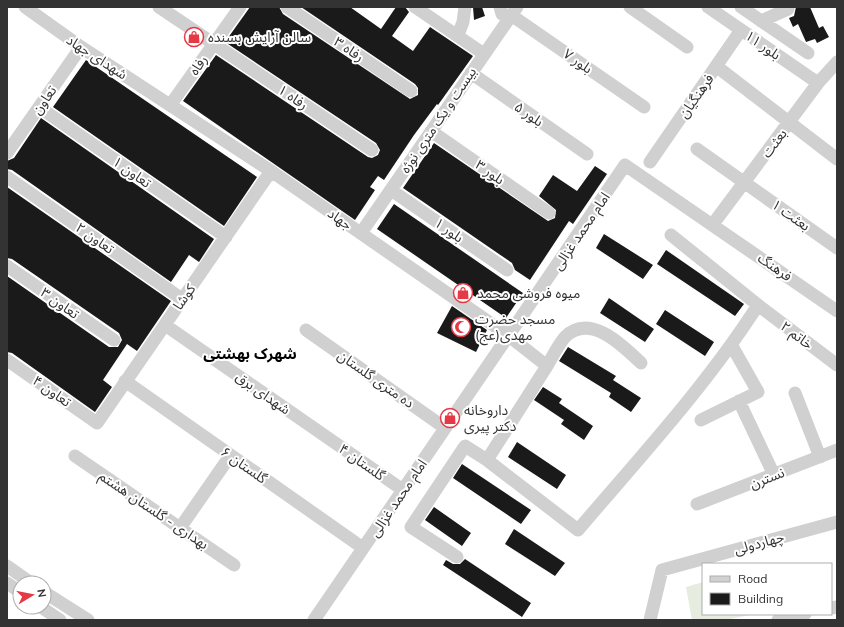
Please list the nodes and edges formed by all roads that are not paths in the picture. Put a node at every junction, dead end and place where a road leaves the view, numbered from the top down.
1 (24, 7) edge
2 (159, 7) edge
3 (240, 7) edge
4 (287, 7) edge
5 (415, 7) edge
6 (465, 7) edge
7 (630, 7) edge
8 (708, 7) edge
9 (741, 7) edge
10 (788, 9) dead end
11 (428, 11) edge
12 (507, 11) edge
13 (761, 21) junction
14 (741, 30) junction
15 (458, 35) junction
16 (213, 43) junction
17 (81, 47) junction
18 (687, 47) dead end
19 (484, 54) junction
20 (808, 54) dead end
21 (837, 62) edge
22 (716, 66) junction
23 (471, 73) junction
24 (818, 83) junction
25 (411, 91) dead end
26 (170, 104) junction
27 (39, 107) junction
28 (644, 107) dead end
29 (790, 122) junction
30 (431, 131) junction
31 (697, 149) dead end
32 (372, 150) dead end
33 (7, 153) edge
34 (588, 154) dead end
35 (837, 159) edge
36 (650, 162) dead end
37 (271, 171) junction
38 (7, 177) edge
39 (744, 183) junction
40 (391, 190) junction
41 (549, 213) dead end
42 (713, 224) junction
43 (361, 233) junction
44 (671, 235) dead end
45 (226, 237) junction
46 (837, 248) edge
47 (7, 266) edge
48 (507, 270) dead end
49 (182, 299) junction
50 (758, 305) junction
51 (837, 311) edge
52 (165, 325) junction
53 (306, 330) dead end
54 (509, 336) junction
55 (114, 340) dead end
56 (732, 346) junction
57 (7, 360) edge
58 (641, 363) dead end
59 (837, 365) edge
60 (548, 366) junction
61 (126, 381) junction
62 (795, 393) dead end
63 (739, 401) junction
64 (701, 420) dead end
65 (97, 423) joint
66 (445, 428) junction
67 (322, 434) joint
68 (837, 450) edge
69 (75, 456) dead end
70 (230, 456) junction
71 (820, 457) junction
72 (487, 460) junction
73 (774, 476) junction
74 (403, 490) junction
75 (697, 504) dead end
76 (837, 522) edge
77 (180, 528) junction
78 (363, 548) junction
79 (457, 558) dead end
80 (234, 565) dead end
81 (7, 566) edge
82 (20, 575) edge
83 (52, 597) edge
84 (800, 615) edge
85 (88, 620) edge
86 (314, 620) edge
87 (650, 620) edge
88 (778, 620) edge

1 - 17 street, شهدای جهاد
2 - 16 street, رفاه ۱
3 - 16 street, رفاه
4 - 25 street, رفاه ۳
5 - 11 street
6 - 15 street
7 - 18 street
8 - 14 street, بلور ۱۱
9 - 13 street
10 - 13 street
11 - 15 street
12 - 19 street, بیست و یک متری نوژه
12 - 28 street, بلور ۷
13 - 20 street
14 - 22 street, فرهنگیان
14 - 24 street, بلور ۱۱
15 - 19 street
16 - 26 street, رفاه
16 - 32 street, رفاه ۱
17 - 26 street, شهدای جهاد
17 - 27 street, تعاون
19 - 23 street, بیست و یک متری نوژه
21 - 24 street, بعثت
22 - 29 street
22 - 36 street, فرهنگیان
23 - 30 street, بیست و یک متری نوژه
23 - 34 street, بلور ۵
24 - 29 street, بعثت
26 - 37 street, جهاد
27 - 33 street, تعاون
27 - 45 street, تعاون ۱
29 - 35 street
29 - 39 street, بعثت
30 - 40 street, بیست و یک متری نوژه
30 - 41 street, بلور ۳
31 - 39 street, بعثت ۱
37 - 43 street, جهاد
37 - 45 street, کوشا
38 - 49 street, تعاون ۲
39 - 42 street, بعثت
39 - 46 street, بعثت ۱
40 - 43 street, بیست و یک متری نوژه
40 - 48 street, بلور ۱
42 - 51 street, فرهنگ
42 - 54 street, امام محمد غزالی
43 - 54 street, جهاد
44 - 50 street, خاتم ۲
45 - 49 street, کوشا
47 - 55 street, تعاون ۳
49 - 52 street, کوشا
50 - 56 street
50 - 59 street, خاتم ۲
52 - 61 street, کوشا
52 - 67 street, شهدای برق
53 - 66 street, ده متری گلستان
54 - 60 street, جهاد
54 - 66 street, امام محمد غزالی
56 - 63 street
56 - 72 street
57 - 65 street, تعاون ۴
58 - 60 street
60 - 72 street
61 - 65 street, کوشا
61 - 70 street, گلستان ۶
62 - 71 street
63 - 64 street
63 - 73 street
66 - 74 street, امام محمد غزالی
67 - 74 street, گلستان ۴
68 - 71 street, نسترن
69 - 77 street, بهداری - گلستان هشتم
70 - 77 street
70 - 78 street, گلستان ۶
71 - 73 street, نسترن
72 - 79 street
73 - 75 street, نسترن
74 - 78 street, امام محمد غزالی
76 - 87 street, چهاردولی
77 - 80 street, بهداری - گلستان هشتم
78 - 86 street, امام محمد غزالی
81 - 82 street
83 - 85 street
84 - 88 street

